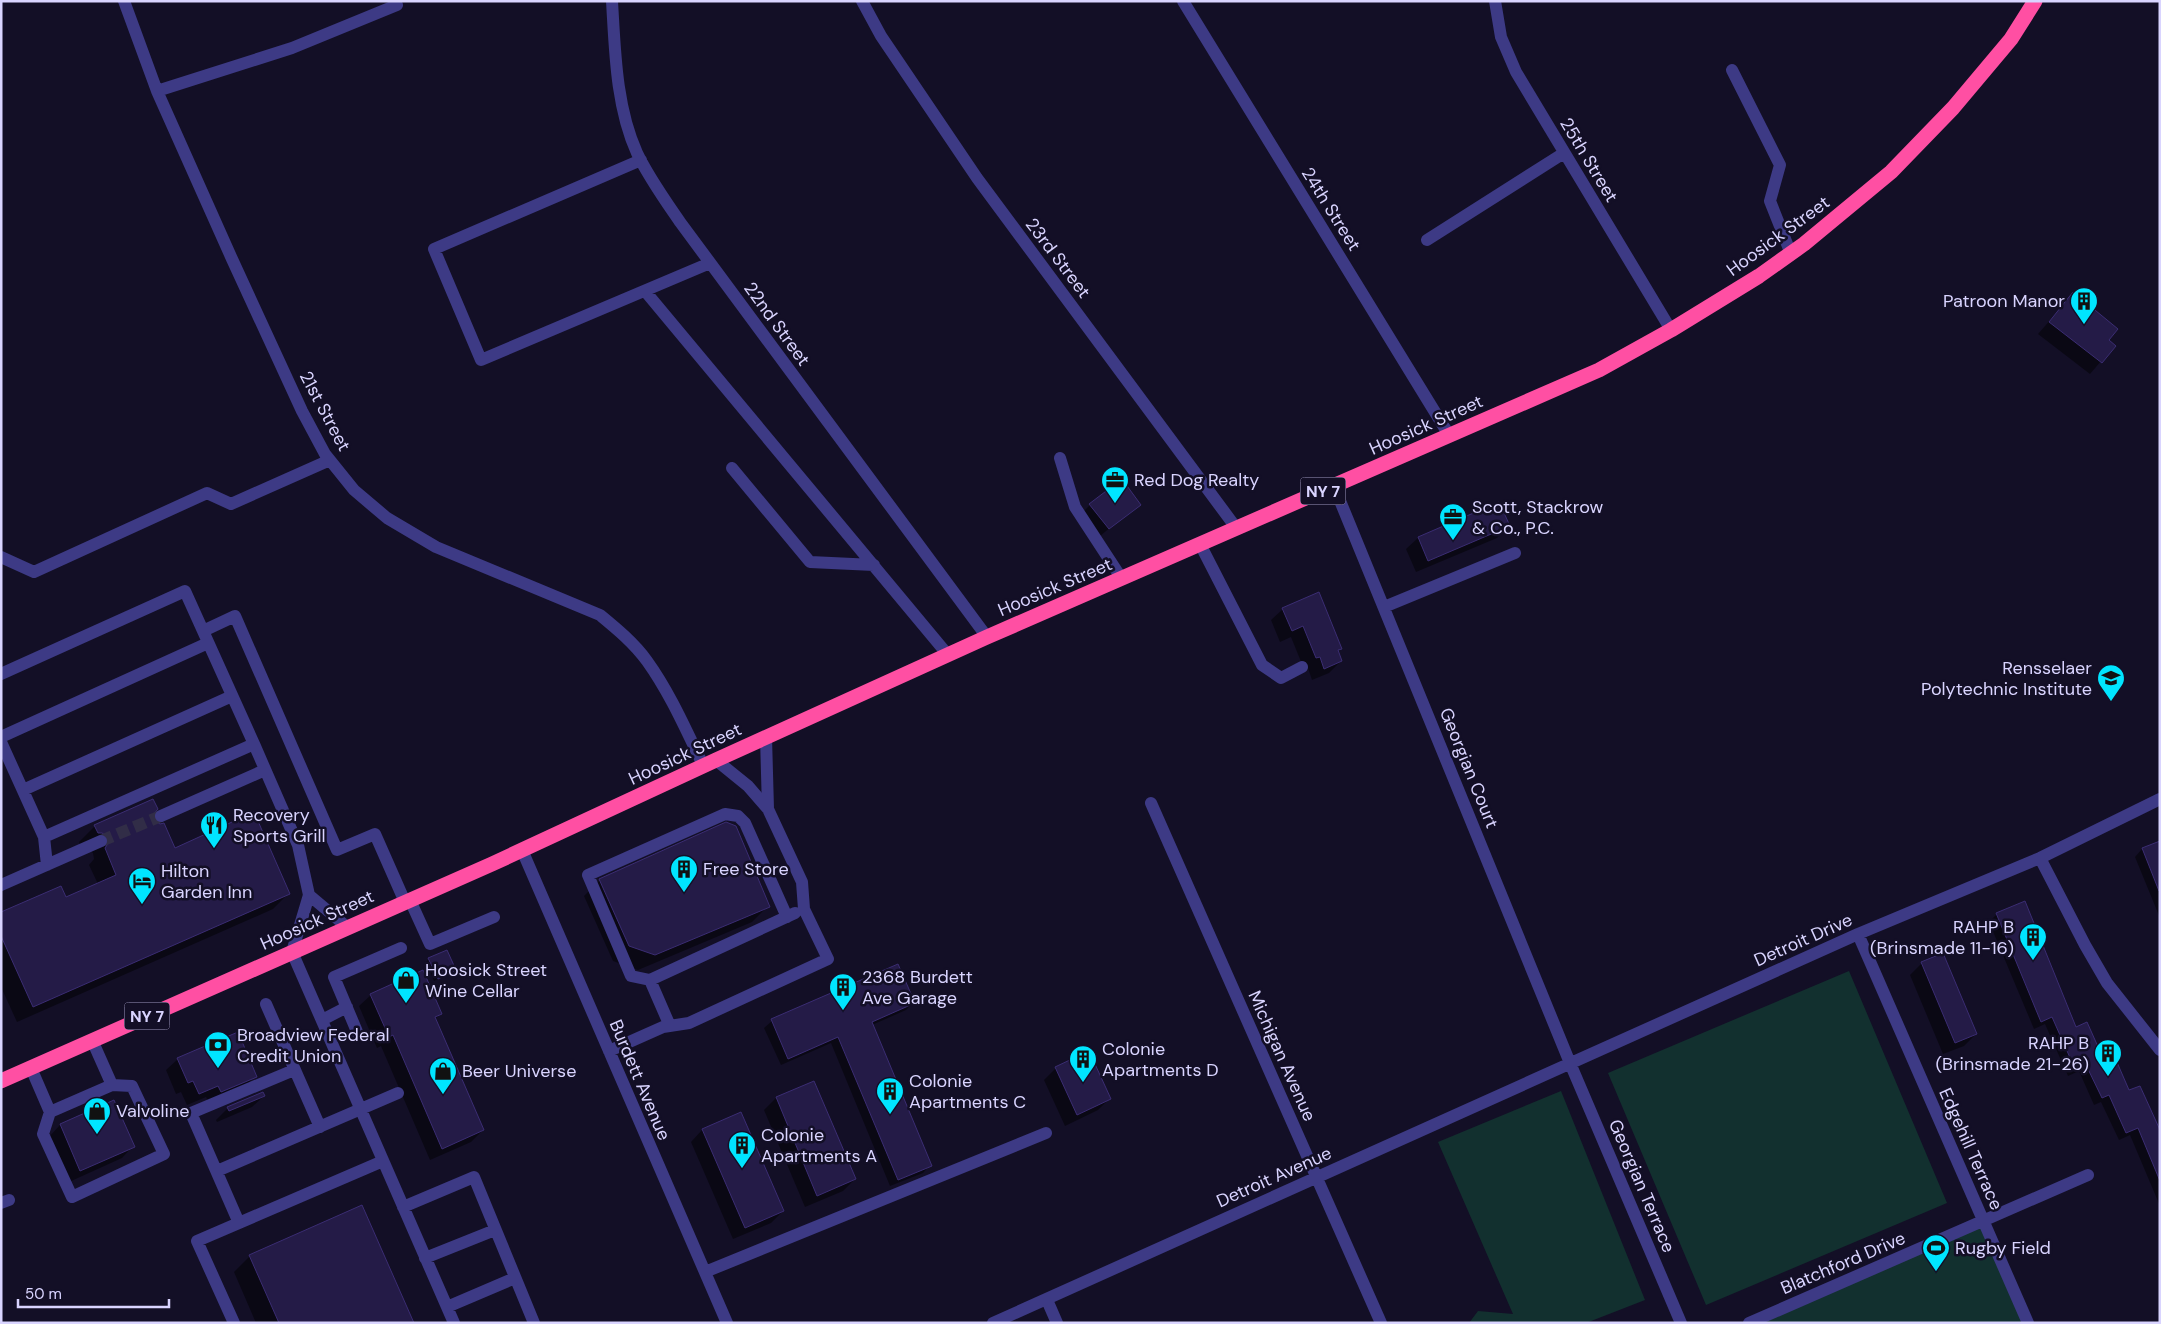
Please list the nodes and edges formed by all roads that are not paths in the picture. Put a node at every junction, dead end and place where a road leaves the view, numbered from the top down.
1 (124, 1) edge
2 (612, 1) edge
3 (862, 1) edge
4 (1182, 1) edge
5 (1496, 1) edge
6 (2035, 1) edge
7 (397, 5) dead end
8 (1732, 70) dead end
9 (157, 91) junction
10 (1564, 153) junction
11 (641, 160) junction
12 (1427, 240) dead end
13 (1791, 254) junction
14 (710, 263) junction
15 (645, 291) junction
16 (1671, 330) junction
17 (1449, 435) junction
18 (1060, 458) dead end
19 (330, 460) junction
20 (732, 468) dead end
21 (1334, 486) junction
22 (1237, 529) junction
23 (1200, 544) junction
24 (1515, 554) dead end
25 (1, 557) edge
26 (874, 565) junction
27 (1122, 579) junction
28 (1384, 608) junction
29 (206, 637) junction
30 (987, 637) junction
31 (948, 655) junction
32 (1302, 667) dead end
33 (1, 674) edge
34 (232, 696) junction
35 (1, 737) edge
36 (766, 737) junction
37 (1, 742) edge
38 (254, 744) junction
39 (710, 762) junction
40 (265, 770) junction
41 (23, 790) junction
42 (2160, 799) edge
43 (1151, 803) dead end
44 (768, 808) junction
45 (161, 816) tunnel mouth
46 (44, 837) junction
47 (102, 841) tunnel mouth
48 (522, 850) junction
49 (2040, 858) junction
50 (47, 865) junction
51 (1, 885) edge
52 (308, 895) junction
53 (407, 901) junction
54 (804, 909) junction
55 (494, 917) dead end
56 (787, 917) junction
57 (347, 927) junction
58 (1858, 934) junction
59 (401, 948) dead end
60 (292, 952) junction
61 (650, 980) junction
62 (266, 1004) dead end
63 (347, 1007) junction
64 (322, 1020) junction
65 (670, 1026) junction
66 (358, 1034) dead end
67 (92, 1040) junction
68 (2160, 1050) edge
69 (609, 1051) junction
70 (1570, 1063) junction
71 (31, 1068) junction
72 (294, 1070) junction
73 (1, 1081) edge
74 (112, 1085) junction
75 (398, 1093) dead end
76 (360, 1110) junction
77 (50, 1112) junction
78 (320, 1127) junction
79 (1046, 1133) dead end
80 (383, 1161) junction
81 (217, 1171) junction
82 (2088, 1175) dead end
83 (1316, 1177) junction
84 (403, 1207) junction
85 (1984, 1221) junction
86 (238, 1223) junction
87 (495, 1230) junction
88 (425, 1258) junction
89 (705, 1272) junction
90 (515, 1278) junction
91 (1047, 1300) junction
92 (447, 1307) junction
93 (234, 1323) edge
94 (454, 1323) edge
95 (534, 1323) edge
96 (727, 1323) edge
97 (993, 1323) edge
98 (1058, 1323) edge
99 (1381, 1323) edge
100 (1681, 1323) edge
101 (1749, 1323) edge
102 (2028, 1323) edge

1 - 9 street, 21st Street
2 - 11 street, 22nd Street
3 - 22 street, 23rd Street
4 - 17 street, 24th Street
5 - 10 street, 25th Street
6 - 13 highway, Hoosick Street / NY 7
7 - 9 street
8 - 13 street
9 - 19 street, 21st Street
10 - 12 street
10 - 16 street, 25th Street
11 - 14 street, 22nd Street
11 - 15 street
13 - 16 highway, Hoosick Street / NY 7
14 - 15 street
14 - 30 street, 22nd Street
15 - 26 street
16 - 17 highway, Hoosick Street / NY 7
17 - 21 highway, Hoosick Street / NY 7
18 - 27 street
19 - 25 street
19 - 39 street, 21st Street
20 - 26 street
21 - 22 highway, Hoosick Street / NY 7
21 - 28 street, Georgian Court
22 - 23 highway, Hoosick Street / NY 7
23 - 27 highway, Hoosick Street / NY 7
23 - 32 street
24 - 28 street
26 - 31 street
27 - 30 highway, Hoosick Street / NY 7
28 - 70 street, Georgian Court
29 - 33 street
29 - 34 street
29 - 35 street
29 - 53 street
30 - 31 highway, Hoosick Street / NY 7
31 - 36 highway, Hoosick Street / NY 7
34 - 38 street
34 - 41 street
36 - 39 highway, Hoosick Street / NY 7
36 - 44 street
37 - 41 street
38 - 40 street
38 - 46 street
39 - 44 street
39 - 48 highway, Hoosick Street / NY 7
40 - 45 street
40 - 52 street
41 - 46 street
42 - 49 street, Detroit Drive
43 - 83 street, Michigan Avenue
44 - 54 street
46 - 50 street
47 - 50 street
48 - 53 highway, Hoosick Street / NY 7
48 - 69 street, Burdett Avenue
49 - 58 street, Detroit Drive
49 - 68 street
50 - 51 street
52 - 57 street
52 - 60 street
53 - 55 street
53 - 57 highway, Hoosick Street / NY 7
54 - 56 street
54 - 65 street
56 - 61 street
56 - 61 street
57 - 60 highway, Hoosick Street / NY 7
58 - 70 street, Detroit Drive
58 - 85 street, Edgehill Terrace
59 - 63 street
60 - 64 street
60 - 67 highway, Hoosick Street / NY 7
61 - 65 street
62 - 72 street
63 - 64 street
63 - 66 street
64 - 76 street
65 - 69 street
67 - 71 highway, Hoosick Street / NY 7
67 - 74 street
69 - 89 street, Burdett Avenue
70 - 83 street, Detroit Avenue
70 - 100 street, Georgian Terrace
71 - 73 highway, Hoosick Street / NY 7
71 - 77 street
72 - 78 street
72 - 81 street
74 - 77 street
74 - 77 street
75 - 76 street
76 - 78 street
76 - 80 street
78 - 81 street
79 - 89 street
80 - 84 street
80 - 86 street
81 - 86 street
82 - 85 street, Blatchford Drive
83 - 91 street, Detroit Avenue
83 - 99 street, Michigan Avenue
84 - 87 street
84 - 88 street
85 - 101 street, Blatchford Drive
85 - 102 street, Edgehill Terrace
86 - 93 street
87 - 88 street
87 - 90 street
88 - 92 street
89 - 96 street, Burdett Avenue
90 - 92 street
90 - 95 street
91 - 97 street, Detroit Avenue
91 - 98 street
92 - 94 street

